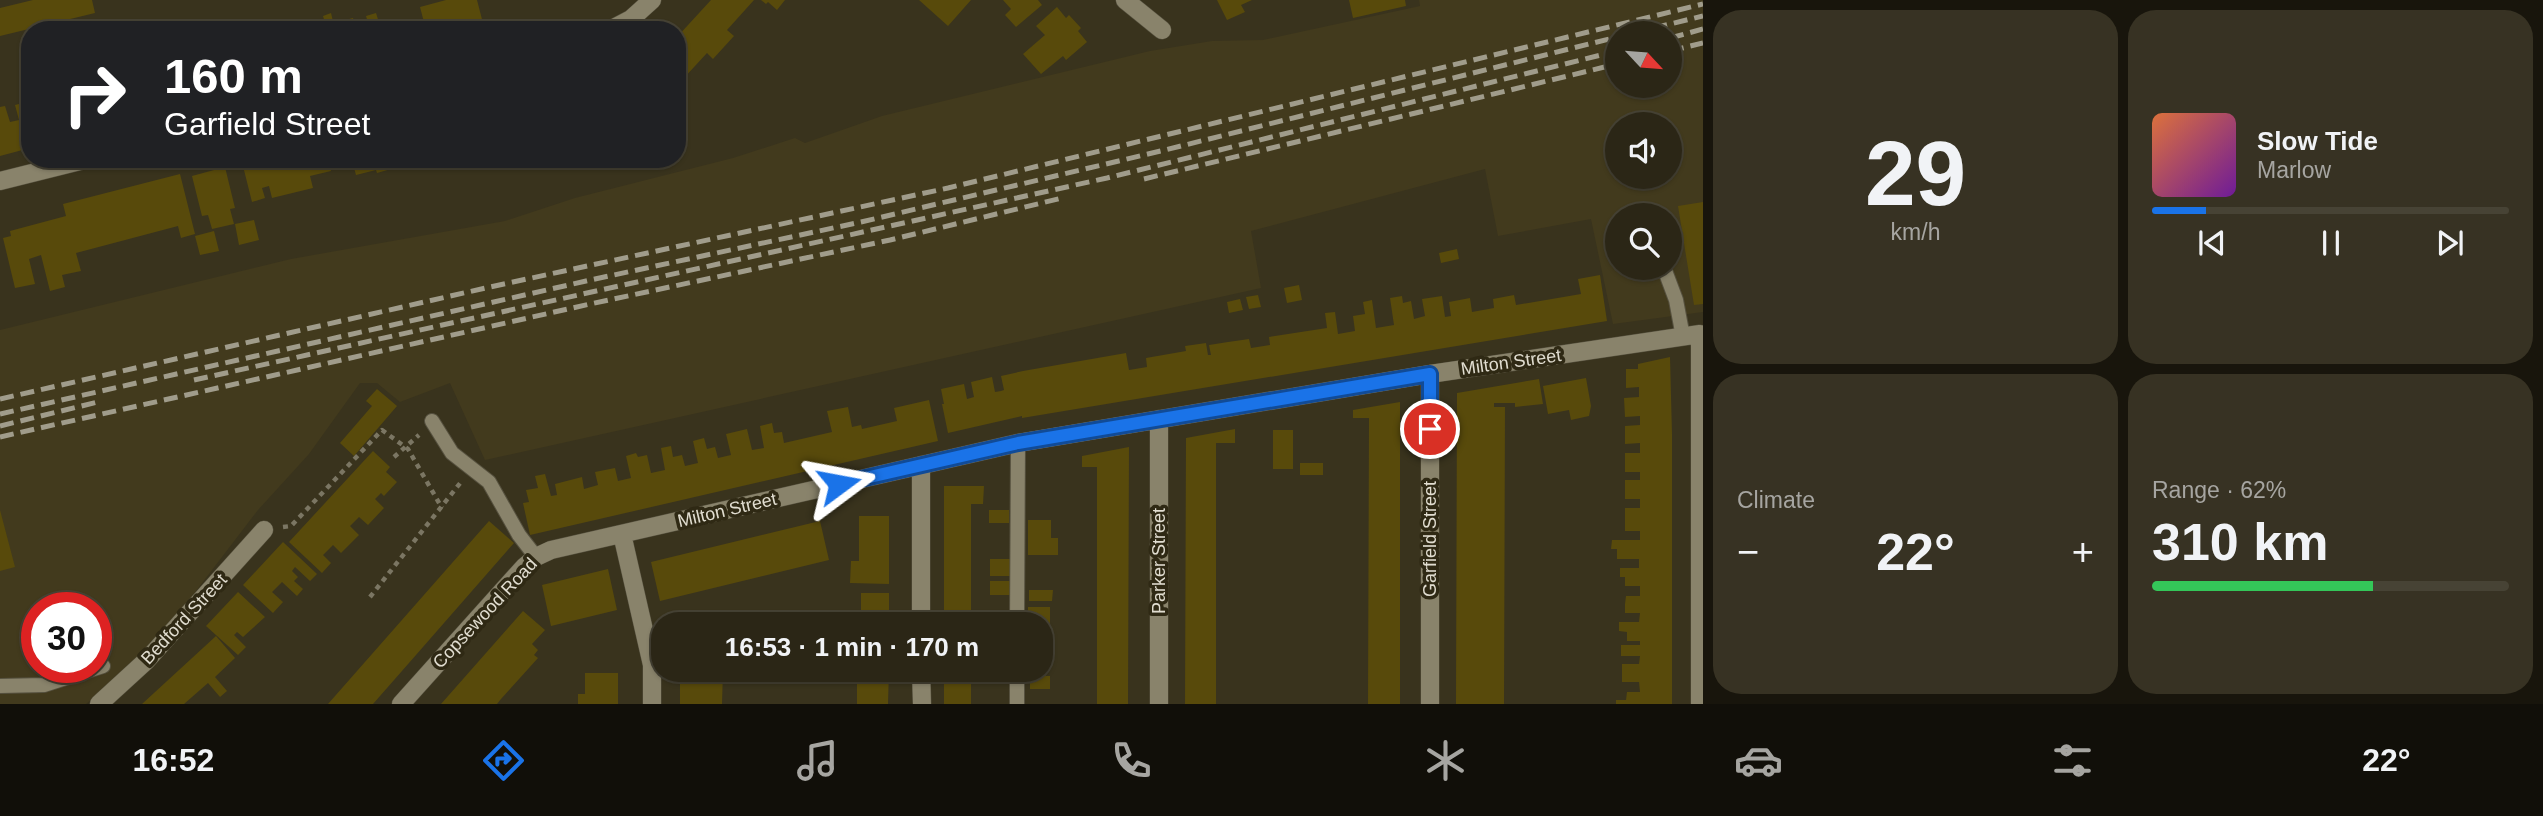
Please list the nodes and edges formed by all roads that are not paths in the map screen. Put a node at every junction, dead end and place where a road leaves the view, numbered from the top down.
1 (652, 0) edge
2 (1125, 0) edge
3 (627, 21) edge
4 (1162, 30) dead end
5 (52, 168) edge
6 (0, 181) edge
7 (1668, 280) edge
8 (1695, 334) edge
9 (1430, 374) junction
10 (1159, 419) junction
11 (434, 423) road end
12 (1018, 443) junction
13 (1701, 453) edge
14 (921, 465) junction
15 (264, 530) road end
16 (622, 534) junction
17 (536, 556) junction
18 (921, 612) edge
19 (1017, 612) edge
20 (922, 682) edge
21 (1017, 682) edge
22 (50, 683) edge
23 (0, 686) edge
24 (99, 704) edge
25 (401, 704) edge
26 (652, 704) edge
27 (922, 704) edge
28 (1017, 704) edge
29 (1159, 704) edge
30 (1430, 704) edge
31 (1700, 704) edge

1 - 3 street
2 - 4 street
5 - 6 street
7 - 8 lane
8 - 9 street, Milton Street
8 - 13 street
9 - 10 street, Milton Street
9 - 30 street, Garfield Street
10 - 12 street, Milton Street
10 - 29 street, Parker Street
11 - 17 lane
12 - 14 street, Milton Street
12 - 19 lane
13 - 31 street
14 - 16 street, Milton Street
14 - 18 street
15 - 24 street, Bedford Street
16 - 17 street, Copsewood Road
16 - 26 street
17 - 25 street, Copsewood Road
20 - 27 street
21 - 28 lane
22 - 23 lane

